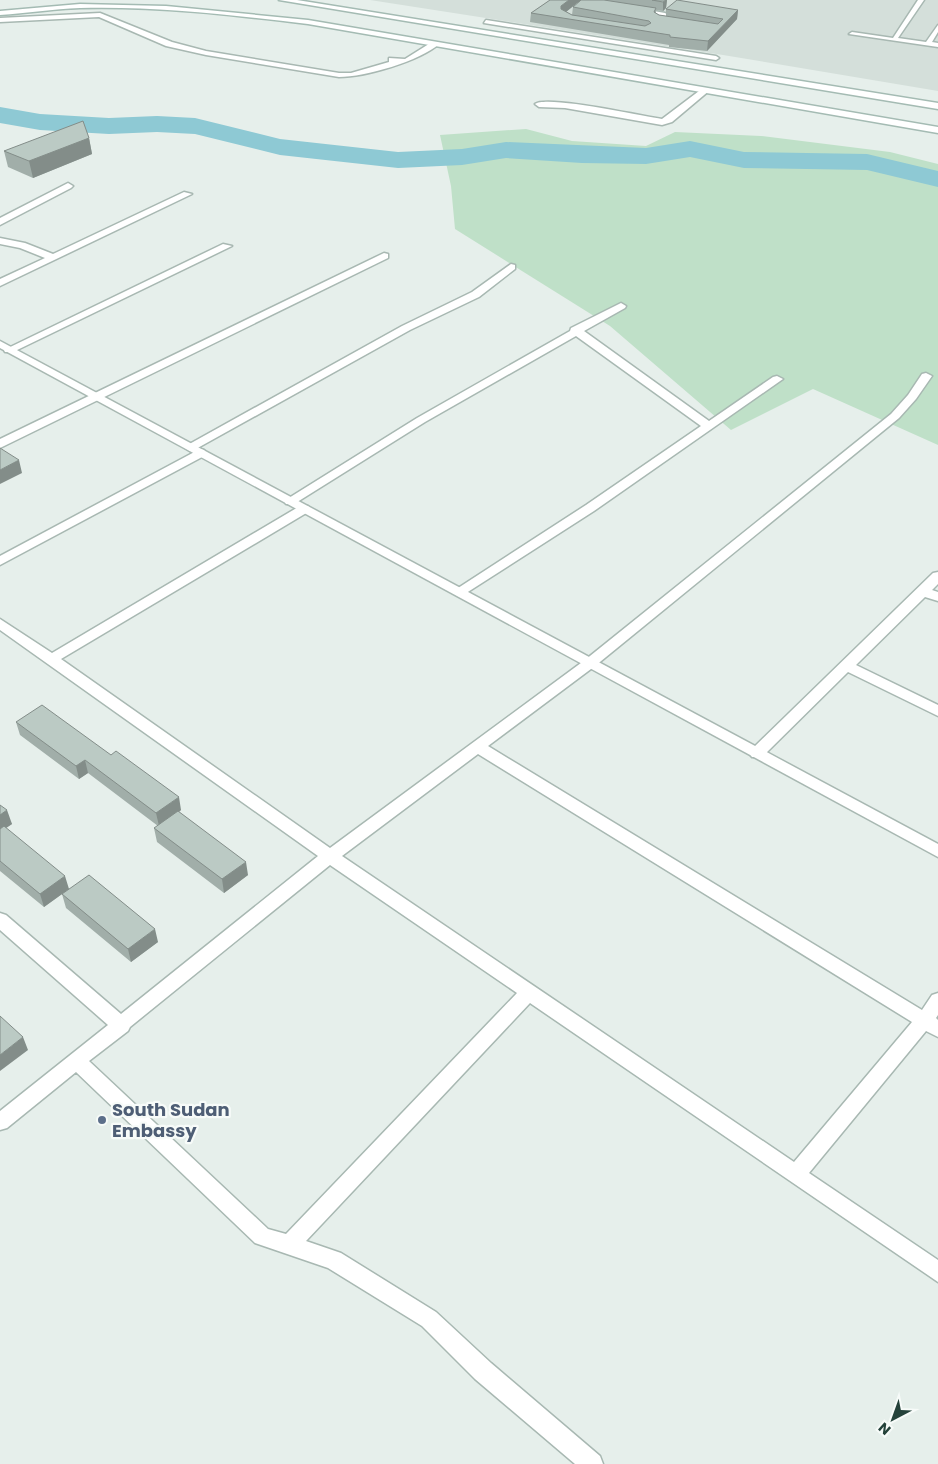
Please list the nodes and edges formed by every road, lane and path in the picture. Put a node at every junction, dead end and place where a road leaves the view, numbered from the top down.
1 (283, 0) edge
2 (921, 0) edge
3 (80, 3) edge
4 (636, 10) edge
5 (670, 10) edge
6 (0, 13) edge
7 (665, 15) junction
8 (86, 16) junction
9 (0, 20) edge
10 (486, 22) dead end
11 (666, 22) edge
12 (938, 26) edge
13 (852, 34) dead end
14 (637, 39) edge
15 (895, 39) junction
16 (435, 44) junction
17 (928, 44) junction
18 (630, 45) junction
19 (938, 45) edge
20 (377, 58) dead end
21 (716, 58) dead end
22 (403, 61) junction
23 (384, 76) dead end
24 (706, 90) junction
25 (539, 104) dead end
26 (938, 106) edge
27 (938, 130) edge
28 (68, 186) dead end
29 (187, 194) dead end
30 (0, 222) edge
31 (0, 241) edge
32 (227, 246) dead end
33 (384, 256) dead end
34 (54, 258) junction
35 (511, 267) dead end
36 (0, 283) edge
37 (621, 306) dead end
38 (575, 330) junction
39 (5, 347) edge
40 (926, 376) dead end
41 (777, 379) dead end
42 (98, 398) junction
43 (709, 426) junction
44 (0, 444) edge
45 (195, 450) junction
46 (290, 501) junction
47 (304, 508) junction
48 (0, 561) edge
49 (938, 576) edge
50 (923, 591) junction
51 (460, 593) junction
52 (938, 597) edge
53 (0, 623) edge
54 (50, 660) junction
55 (590, 663) junction
56 (847, 666) junction
57 (938, 710) edge
58 (478, 747) junction
59 (757, 753) junction
60 (938, 851) edge
61 (330, 856) junction
62 (0, 920) edge
63 (529, 992) junction
64 (938, 1000) edge
65 (931, 1025) edge
66 (122, 1026) junction
67 (78, 1062) junction
68 (0, 1122) edge
69 (796, 1174) junction
70 (288, 1245) junction
71 (938, 1272) edge
72 (592, 1464) edge

1 - 26 street
2 - 15 lane
3 - 6 street
3 - 8 street
3 - 16 street
4 - 7 lane
5 - 7 lane
7 - 11 lane
8 - 9 street
8 - 22 street
10 - 18 lane
12 - 17 lane
13 - 15 lane
14 - 18 lane
15 - 17 lane
16 - 22 street
16 - 24 street
17 - 19 lane
18 - 21 lane
20 - 22 street
22 - 23 street
24 - 25 street
24 - 27 street
28 - 30 street
29 - 34 street
31 - 34 street
32 - 39 street
33 - 42 street
34 - 36 street
35 - 45 street
37 - 38 street
38 - 43 street
38 - 46 street
39 - 42 street
40 - 55 street
41 - 43 street
42 - 44 street
42 - 45 street
43 - 51 street
45 - 46 street
45 - 48 street
46 - 47 street
47 - 51 street
47 - 54 street
49 - 50 street
50 - 52 street
50 - 56 street
51 - 55 street
53 - 54 street
54 - 61 street
55 - 58 street
55 - 59 street
56 - 57 street
56 - 59 street
58 - 61 street
58 - 65 street
59 - 60 street
61 - 63 street
61 - 66 street
62 - 66 street
63 - 69 street
63 - 70 street
64 - 65 street
65 - 69 street
66 - 67 street
67 - 68 street
67 - 70 street
69 - 71 street
70 - 72 street

